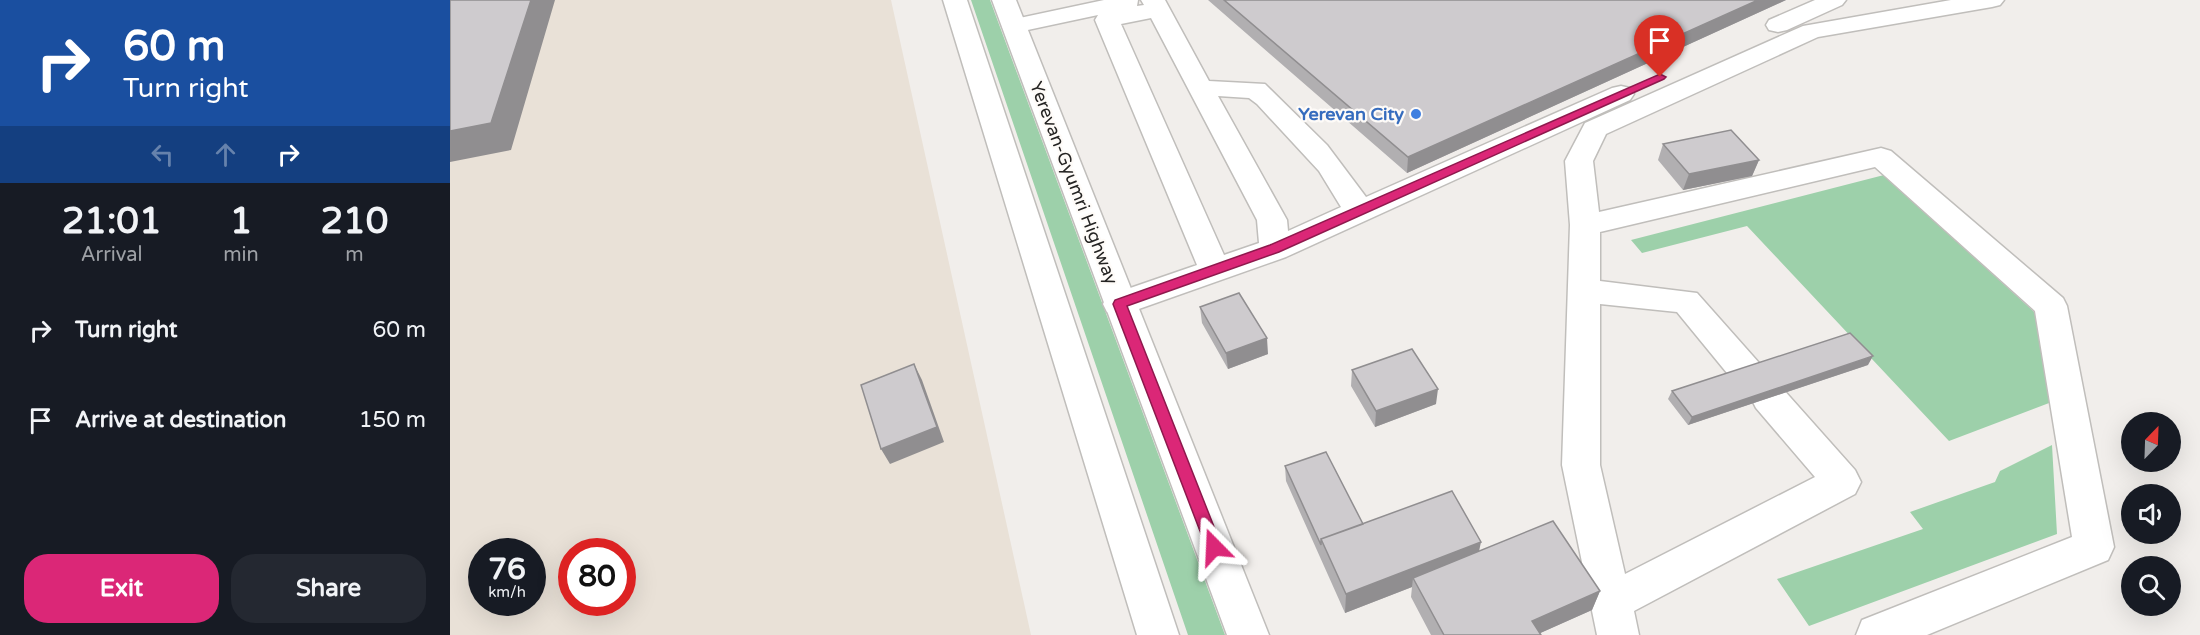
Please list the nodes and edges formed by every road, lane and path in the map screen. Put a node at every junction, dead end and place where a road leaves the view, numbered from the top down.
1 (955, 0) edge
2 (1087, 0) edge
3 (1834, 0) edge
4 (1992, 0) edge
5 (1149, 3) edge
6 (1009, 14) edge
7 (1200, 88) junction
8 (1358, 212) junction
9 (1586, 225) junction
10 (1275, 249) junction
11 (1215, 270) junction
12 (1584, 291) junction
13 (1119, 304) junction
14 (1615, 619) edge
15 (1158, 635) edge
16 (1248, 635) edge
17 (1877, 635) edge

1 - 15 main road
2 - 6 main road
3 - 8 main road
4 - 9 main road
5 - 6 main road
5 - 7 main road
5 - 11 main road
6 - 13 main road, Yerevan-Gyumri Highway
7 - 8 main road
7 - 10 main road
8 - 10 main road
9 - 12 main road
9 - 17 main road
10 - 11 main road
11 - 13 main road
12 - 14 main road
12 - 14 main road
13 - 16 main road, Yerevan-Gyumri Highway

